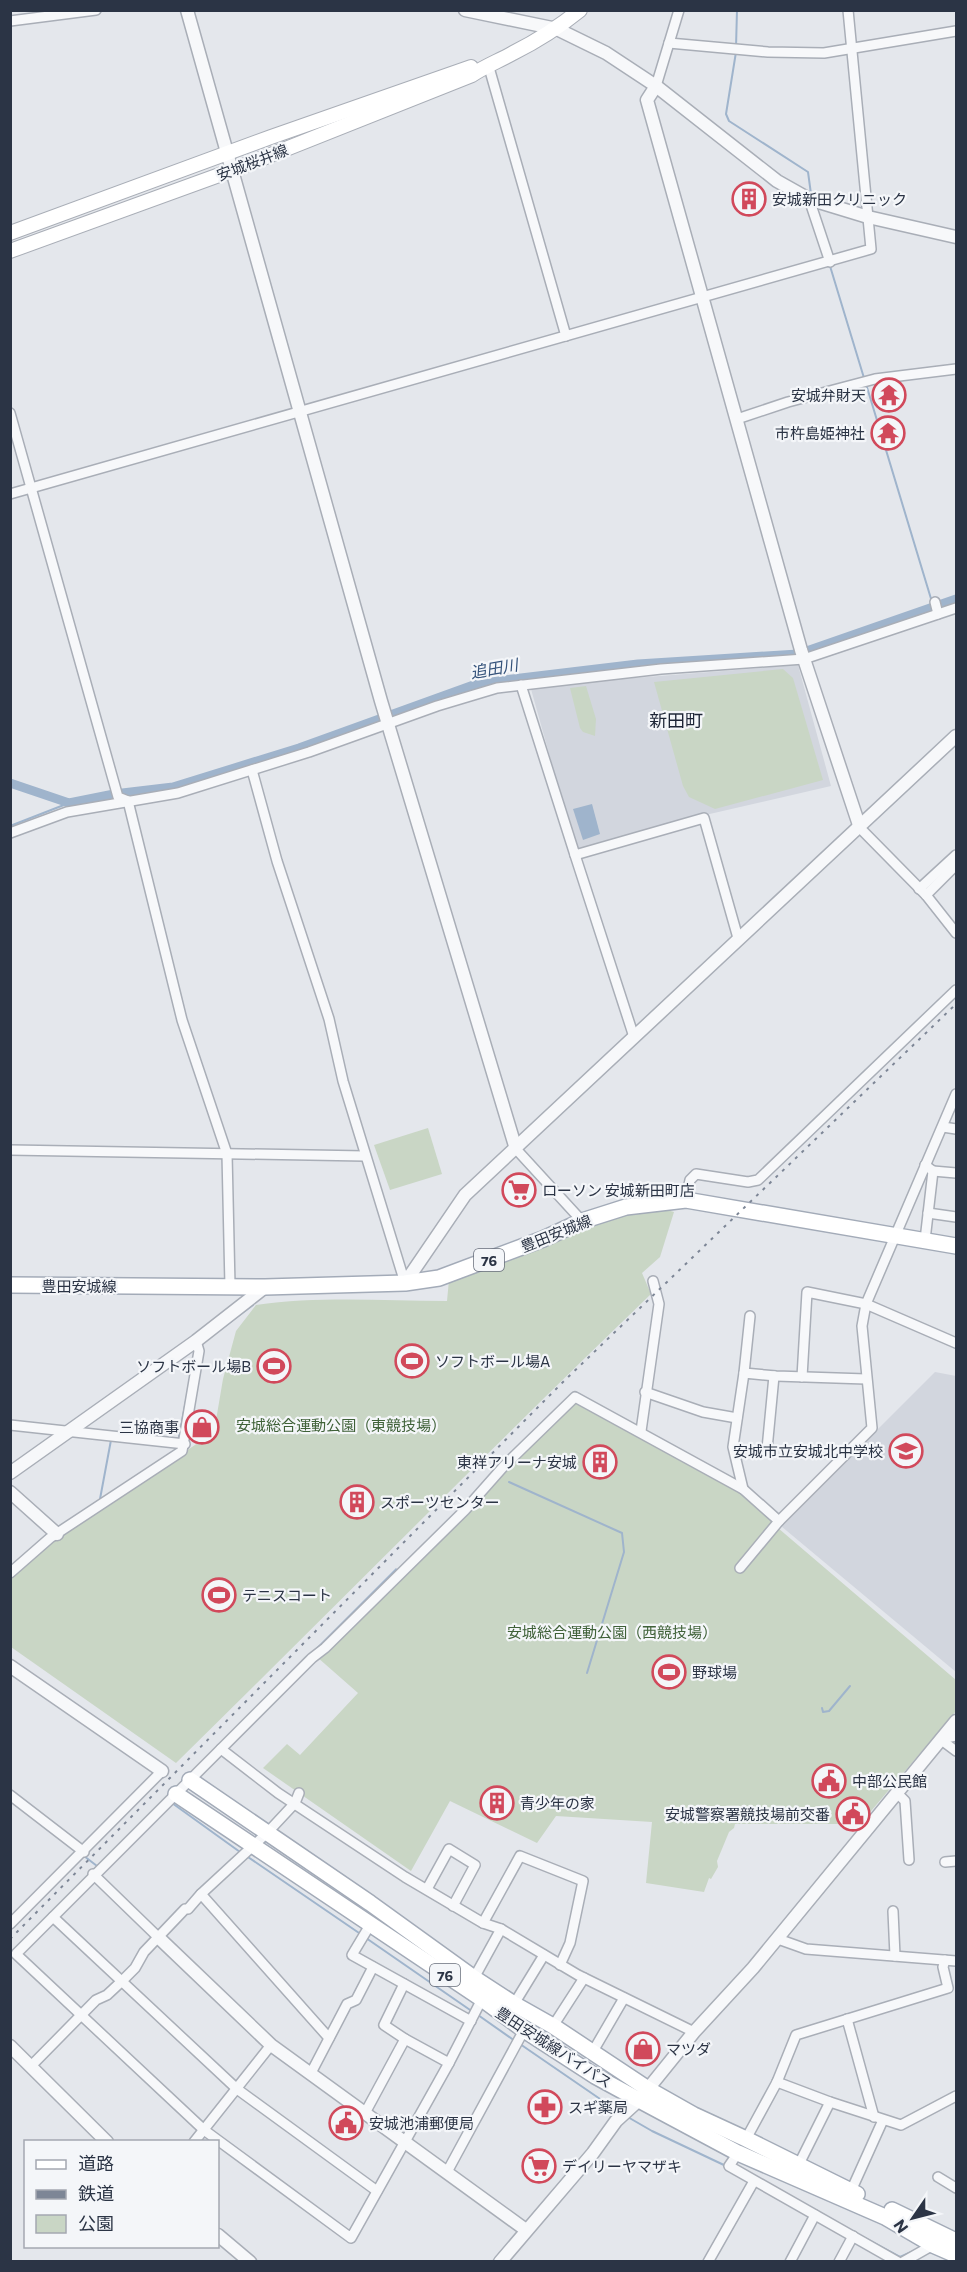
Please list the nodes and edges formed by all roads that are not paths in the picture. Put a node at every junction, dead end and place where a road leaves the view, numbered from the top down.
1 (96, 10) edge
2 (187, 10) edge
3 (580, 10) edge
4 (679, 10) edge
5 (848, 10) edge
6 (470, 11) edge
7 (10, 21) edge
8 (556, 29) junction
9 (957, 31) edge
10 (669, 43) junction
11 (852, 49) junction
12 (488, 64) junction
13 (656, 86) junction
14 (228, 154) junction
15 (233, 170) junction
16 (809, 199) junction
17 (868, 217) junction
18 (10, 233) edge
19 (957, 237) edge
20 (10, 250) edge
21 (830, 262) junction
22 (703, 296) junction
23 (566, 336) junction
24 (957, 369) edge
25 (299, 412) junction
26 (10, 413) edge
27 (737, 419) junction
28 (32, 489) junction
29 (10, 494) edge
30 (957, 608) edge
31 (803, 655) junction
32 (521, 685) junction
33 (386, 719) junction
34 (957, 736) edge
35 (252, 771) junction
36 (121, 796) junction
37 (860, 828) junction
38 (10, 833) edge
39 (575, 855) junction
40 (957, 855) edge
41 (957, 865) edge
42 (922, 892) junction
43 (957, 933) edge
44 (738, 938) junction
45 (957, 990) edge
46 (634, 1037) junction
47 (957, 1094) edge
48 (943, 1126) junction
49 (957, 1129) edge
50 (516, 1149) junction
51 (10, 1150) edge
52 (227, 1154) junction
53 (365, 1156) junction
54 (929, 1168) junction
55 (957, 1173) edge
56 (686, 1200) junction
57 (928, 1213) junction
58 (957, 1218) edge
59 (582, 1221) junction
60 (894, 1235) junction
61 (925, 1240) junction
62 (957, 1246) edge
63 (653, 1281) dead end
64 (405, 1283) junction
65 (10, 1285) edge
66 (230, 1286) junction
67 (265, 1287) junction
68 (866, 1304) junction
69 (750, 1316) dead end
70 (196, 1341) junction
71 (957, 1343) edge
72 (744, 1373) junction
73 (774, 1376) junction
74 (802, 1377) junction
75 (866, 1379) junction
76 (645, 1392) junction
77 (737, 1418) junction
78 (10, 1425) edge
79 (69, 1431) junction
80 (641, 1431) junction
81 (184, 1444) junction
82 (767, 1449) dead end
83 (10, 1473) edge
84 (743, 1489) junction
85 (10, 1492) edge
86 (779, 1521) junction
87 (56, 1537) junction
88 (740, 1568) dead end
89 (10, 1573) edge
90 (10, 1666) edge
91 (957, 1721) edge
92 (957, 1736) edge
93 (940, 1739) junction
94 (221, 1749) junction
95 (957, 1751) edge
96 (162, 1771) joint
97 (190, 1780) junction
98 (299, 1793) dead end
99 (176, 1794) junction
100 (897, 1794) junction
101 (10, 1795) edge
102 (295, 1803) junction
103 (267, 1833) junction
104 (253, 1845) junction
105 (84, 1852) junction
106 (909, 1860) dead end
107 (957, 1861) edge
108 (945, 1862) dead end
109 (93, 1874) junction
110 (427, 1889) junction
111 (201, 1894) junction
112 (453, 1906) junction
113 (893, 1911) dead end
114 (53, 1917) junction
115 (483, 1923) junction
116 (10, 1924) edge
117 (370, 1925) junction
118 (501, 1929) junction
119 (158, 1937) junction
120 (778, 1939) junction
121 (543, 1955) junction
122 (895, 1956) junction
123 (945, 1960) junction
124 (957, 1961) edge
125 (560, 1965) junction
126 (374, 1967) junction
127 (474, 1977) junction
128 (584, 1978) junction
129 (122, 1981) junction
130 (404, 1984) junction
131 (624, 1998) junction
132 (482, 1999) junction
133 (514, 2004) junction
134 (80, 2015) junction
135 (846, 2019) junction
136 (471, 2021) junction
137 (553, 2026) junction
138 (524, 2030) junction
139 (694, 2032) junction
140 (328, 2038) junction
141 (405, 2039) junction
142 (271, 2045) junction
143 (10, 2046) edge
144 (592, 2053) junction
145 (449, 2063) junction
146 (31, 2066) junction
147 (311, 2073) junction
148 (777, 2082) junction
149 (237, 2089) junction
150 (643, 2094) junction
151 (957, 2097) edge
152 (830, 2102) junction
153 (365, 2113) junction
154 (878, 2118) junction
155 (204, 2130) junction
156 (746, 2139) junction
157 (105, 2140) edge
158 (196, 2140) edge
159 (218, 2140) edge
160 (219, 2141) edge
161 (405, 2142) junction
162 (738, 2153) junction
163 (798, 2166) junction
164 (447, 2172) junction
165 (938, 2177) dead end
166 (754, 2181) junction
167 (957, 2188) edge
168 (377, 2191) junction
169 (851, 2191) junction
170 (815, 2215) junction
171 (526, 2230) junction
172 (219, 2236) edge
173 (853, 2236) junction
174 (957, 2241) edge
175 (933, 2245) junction
176 (957, 2256) edge
177 (885, 2258) edge
178 (250, 2262) edge
179 (500, 2262) edge
180 (708, 2262) edge
181 (790, 2262) edge
182 (839, 2262) edge
183 (898, 2262) edge
184 (903, 2262) edge

1 - 7 street
2 - 14 street
3 - 8 main road, 安城桜井線
4 - 10 street
5 - 11 street
6 - 8 street
8 - 12 main road, 安城桜井線
8 - 13 street
9 - 11 street
10 - 11 street
10 - 13 street
11 - 17 street
12 - 14 main road, 安城桜井線
12 - 15 main road, 安城桜井線
12 - 23 street
13 - 16 street
13 - 22 street
14 - 15 street
14 - 18 main road, 安城桜井線
15 - 20 main road, 安城桜井線
15 - 25 street
16 - 17 street
16 - 21 street
17 - 19 street
17 - 21 street
21 - 22 street
22 - 23 street
22 - 27 street
23 - 25 street
24 - 27 street
25 - 28 street
25 - 33 street
26 - 28 street
27 - 31 street
28 - 29 street
28 - 36 street
30 - 31 street
31 - 32 street
31 - 37 street
32 - 33 street
32 - 39 street
33 - 35 street
33 - 50 street
34 - 37 street
35 - 36 street
35 - 53 street
36 - 38 street
36 - 52 street
37 - 42 street
37 - 44 street
39 - 44 street
39 - 46 street
40 - 42 street
41 - 42 street
42 - 43 street
44 - 46 street
45 - 56 street
46 - 50 street
47 - 48 street
48 - 49 street
48 - 54 street
50 - 59 street
50 - 64 street
51 - 52 street
52 - 53 street
52 - 66 street
53 - 64 street
54 - 55 street
54 - 57 street
54 - 60 street
56 - 59 main road, 豊田安城線 / 76
56 - 60 main road, 豊田安城線 / 76
57 - 58 street
57 - 61 street
59 - 64 main road, 豊田安城線 / 76
60 - 61 main road, 豊田安城線 / 76
60 - 68 street
61 - 62 main road, 豊田安城線 / 76
63 - 76 street
64 - 67 main road, 豊田安城線 / 76
65 - 66 main road, 豊田安城線 / 76
66 - 67 main road, 豊田安城線 / 76
67 - 70 street
68 - 71 street
68 - 74 street
68 - 75 street
69 - 72 street
70 - 79 street
70 - 81 street
72 - 73 street
72 - 77 street
73 - 74 street
73 - 82 street
74 - 75 street
75 - 86 street
76 - 77 street
76 - 80 street
77 - 84 street
78 - 79 street
79 - 81 street
79 - 83 street
80 - 84 street
80 - 94 street
81 - 87 street
84 - 86 street
85 - 87 street
86 - 88 street
87 - 89 street
90 - 96 street
91 - 93 street
92 - 93 street
93 - 95 street
93 - 100 street
94 - 97 street
94 - 102 street
96 - 105 street
97 - 99 street
97 - 103 main road, 豊田安城線バイパス / 76
98 - 102 street
99 - 104 main road, 豊田安城線バイパス / 76
99 - 109 street
100 - 106 street
100 - 120 street
101 - 105 street
102 - 103 street
102 - 110 street
103 - 104 street
103 - 127 main road, 豊田安城線バイパス / 76
104 - 111 street
104 - 117 main road, 豊田安城線バイパス / 76
105 - 116 street
107 - 108 street
109 - 114 street
109 - 119 street
110 - 112 street
110 - 112 street
111 - 119 street
111 - 140 street
112 - 115 street
113 - 122 street
114 - 129 street
114 - 134 street
115 - 118 street
115 - 125 street
117 - 126 street
117 - 132 main road, 豊田安城線バイパス / 76
118 - 121 street
118 - 127 street
119 - 129 street
119 - 142 street
120 - 122 street
120 - 139 street
121 - 125 street
121 - 133 street
122 - 123 street
123 - 124 street
123 - 135 street
125 - 128 street
126 - 130 street
126 - 140 street
127 - 133 main road, 豊田安城線バイパス / 76
128 - 131 street
128 - 137 street
129 - 134 street
129 - 149 street
130 - 136 street
130 - 141 street
131 - 139 street
131 - 144 street
132 - 136 street
132 - 138 main road, 豊田安城線バイパス / 76
133 - 137 main road, 豊田安城線バイパス / 76
134 - 146 street
134 - 155 street
135 - 148 street
135 - 154 street
136 - 145 street
137 - 144 main road, 豊田安城線バイパス / 76
138 - 150 main road, 豊田安城線バイパス / 76
138 - 164 street
139 - 150 street
140 - 147 street
141 - 145 street
141 - 153 street
142 - 147 street
142 - 149 street
143 - 146 street
144 - 150 main road, 豊田安城線バイパス / 76
145 - 161 street
146 - 157 street
147 - 153 street
148 - 152 street
148 - 156 street
149 - 155 street
149 - 168 street
150 - 156 main road, 豊田安城線バイパス / 76
150 - 162 main road, 豊田安城線バイパス / 76
150 - 171 street
151 - 154 street
152 - 154 street
152 - 163 street
153 - 161 street
154 - 169 street
155 - 158 street
155 - 159 street
156 - 163 main road, 豊田安城線バイパス / 76
160 - 168 street
161 - 164 street
161 - 168 street
162 - 166 street
162 - 175 main road, 豊田安城線バイパス / 76
163 - 169 main road, 豊田安城線バイパス / 76
164 - 171 street
165 - 167 street
166 - 170 street
166 - 180 street
169 - 174 main road, 豊田安城線バイパス / 76
170 - 173 street
170 - 181 street
171 - 179 street
172 - 178 street
173 - 177 street
173 - 182 street
175 - 176 main road, 豊田安城線バイパス / 76
175 - 184 street
177 - 183 street

